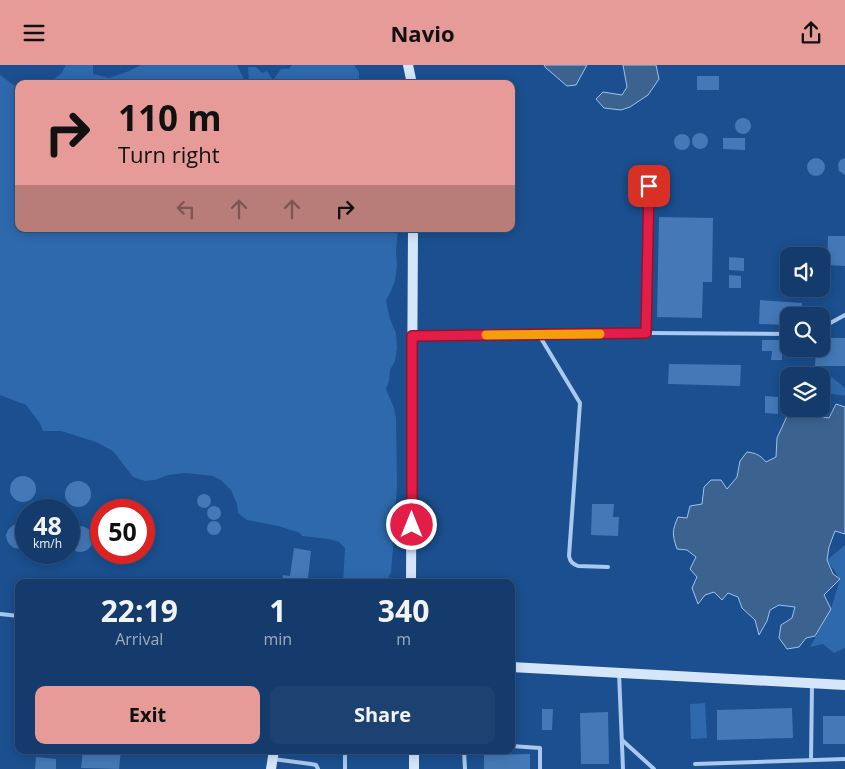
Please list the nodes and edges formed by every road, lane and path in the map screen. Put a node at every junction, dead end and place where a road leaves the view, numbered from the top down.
1 (408, 65) edge
2 (411, 80) edge
3 (649, 186) dead end
4 (413, 232) edge
5 (845, 315) edge
6 (830, 322) edge
7 (646, 333) junction
8 (780, 334) edge
9 (539, 335) junction
10 (412, 336) junction
11 (608, 567) dead end
12 (411, 579) edge
13 (0, 614) edge
14 (15, 616) edge
15 (515, 667) edge
16 (619, 673) junction
17 (812, 683) junction
18 (845, 685) edge
19 (622, 740) junction
20 (515, 746) edge
21 (345, 754) edge
22 (414, 754) edge
23 (464, 754) edge
24 (273, 759) edge
25 (845, 759) edge
26 (811, 760) junction
27 (696, 764) dead end
28 (318, 769) edge
29 (345, 769) edge
30 (414, 769) edge
31 (465, 769) edge
32 (540, 769) edge
33 (623, 769) edge
34 (654, 769) edge

1 - 2 main road
3 - 7 lane
4 - 10 main road
5 - 6 lane
7 - 8 lane
7 - 9 lane
9 - 10 lane
9 - 11 lane
10 - 12 main road
13 - 14 lane
15 - 16 main road
16 - 17 main road
16 - 19 lane
17 - 18 main road
17 - 26 lane
19 - 33 lane
19 - 34 lane
20 - 32 lane
21 - 29 lane
22 - 30 main road
23 - 31 lane
24 - 28 lane
25 - 26 lane
26 - 27 lane

